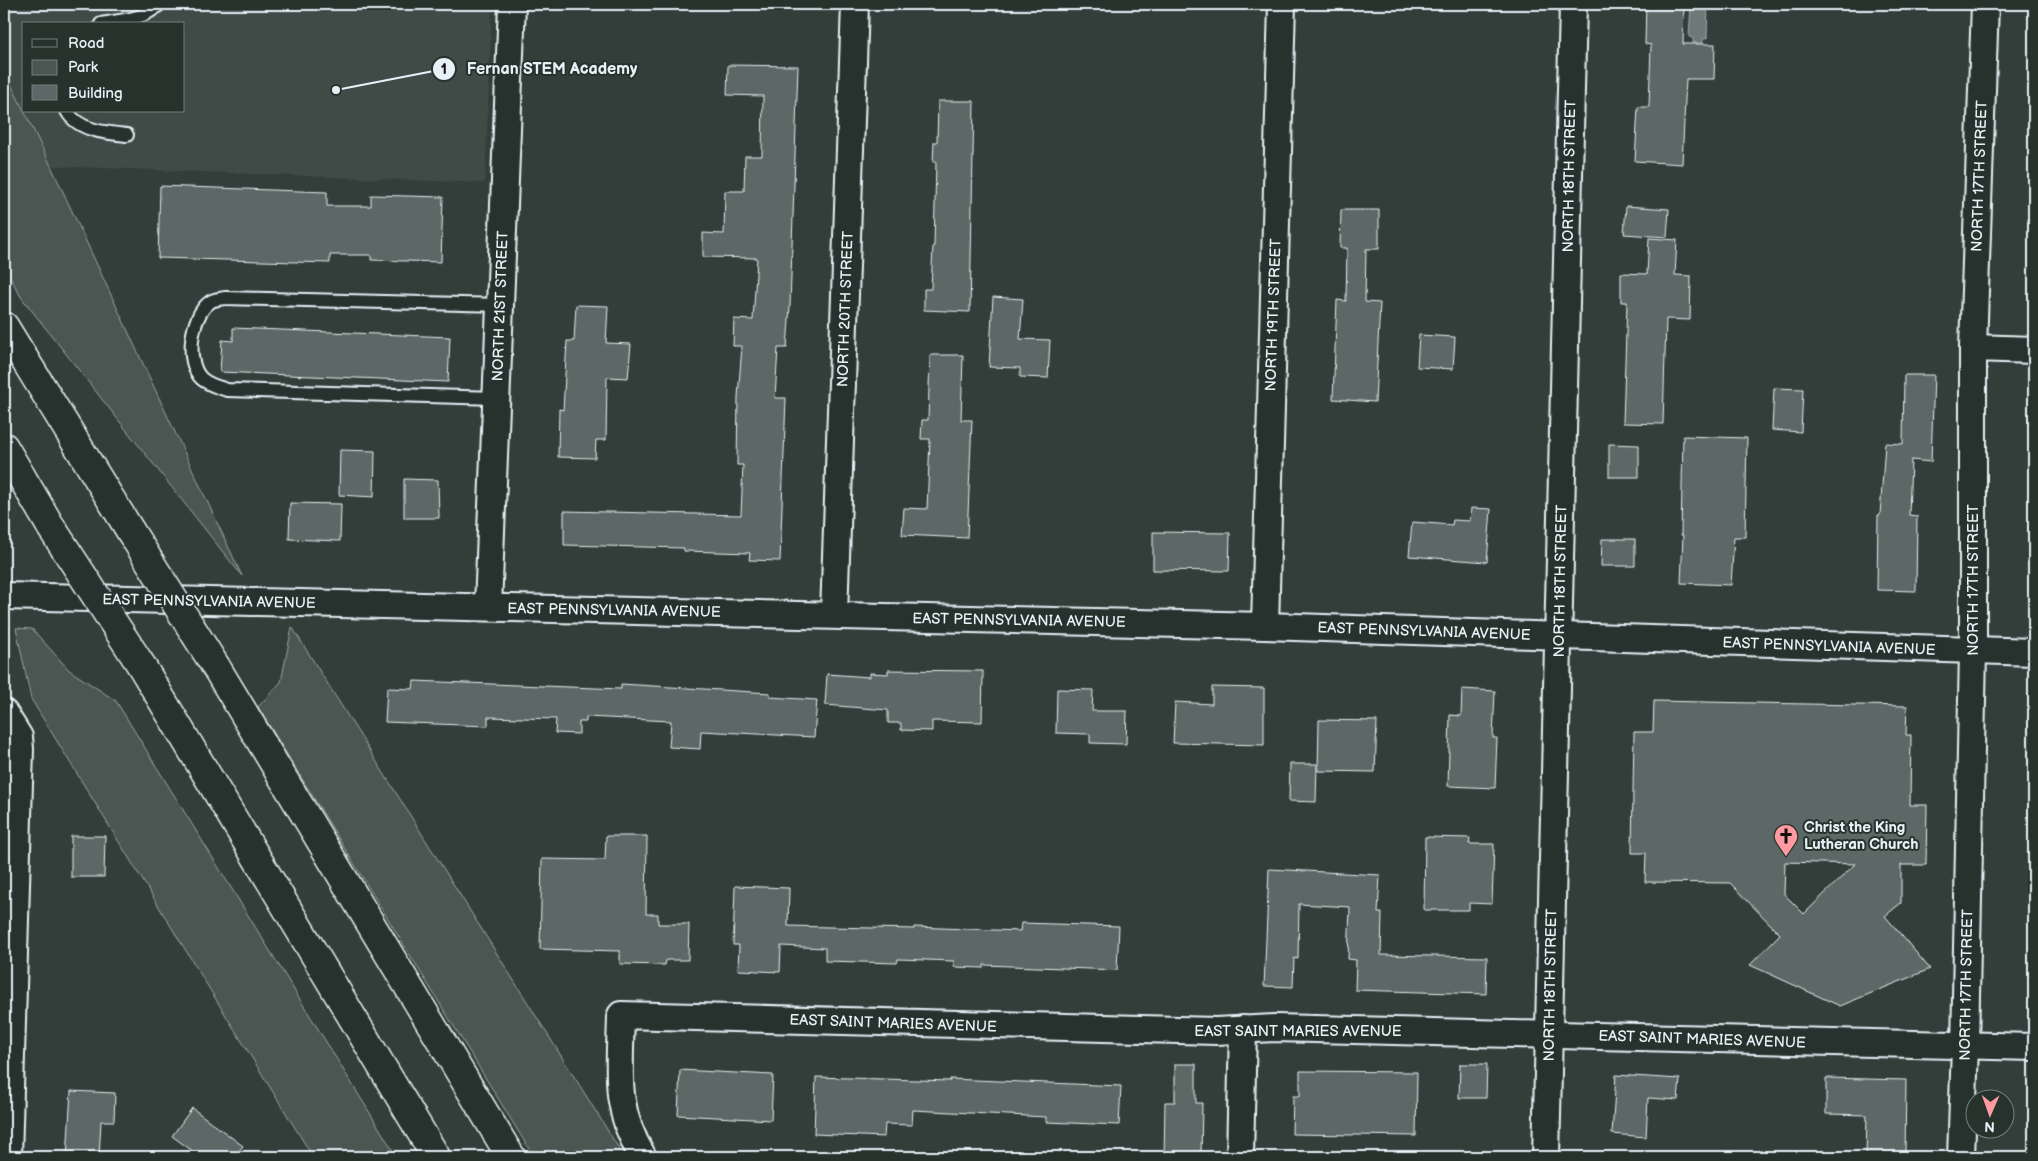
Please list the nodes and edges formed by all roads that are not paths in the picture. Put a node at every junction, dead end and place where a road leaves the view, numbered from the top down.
1 (160, 4) edge
2 (512, 4) edge
3 (856, 4) edge
4 (1282, 4) edge
5 (1572, 4) edge
6 (1985, 4) edge
7 (118, 22) edge
8 (68, 112) edge
9 (127, 135) dead end
10 (501, 305) junction
11 (4, 321) edge
12 (4, 326) edge
13 (1973, 348) junction
14 (2034, 350) edge
15 (32, 372) junction
16 (496, 398) junction
17 (4, 447) edge
18 (4, 596) edge
19 (488, 607) junction
20 (834, 615) junction
21 (1265, 626) junction
22 (1559, 636) junction
23 (1973, 651) junction
24 (2034, 652) edge
25 (4, 713) edge
26 (1243, 1029) junction
27 (1550, 1034) junction
28 (1965, 1046) junction
29 (2034, 1048) edge
30 (8, 1157) edge
31 (436, 1157) edge
32 (511, 1157) edge
33 (643, 1157) edge
34 (1240, 1157) edge
35 (1546, 1157) edge
36 (1961, 1157) edge

1 - 7 lane
2 - 10 street, NORTH 21ST STREET
3 - 20 street, NORTH 20TH STREET
4 - 21 street, NORTH 19TH STREET
5 - 22 street, NORTH 18TH STREET
6 - 13 street, NORTH 17TH STREET
8 - 9 lane
10 - 16 street, NORTH 21ST STREET
10 - 16 lane
11 - 15 highway
12 - 15 highway
13 - 14 street
13 - 23 street, NORTH 17TH STREET
15 - 32 highway, bridge
16 - 19 street, NORTH 21ST STREET
17 - 31 highway, bridge
18 - 19 street, EAST PENNSYLVANIA AVENUE
19 - 20 street, EAST PENNSYLVANIA AVENUE
20 - 21 street, EAST PENNSYLVANIA AVENUE
21 - 22 street, EAST PENNSYLVANIA AVENUE
22 - 23 street, EAST PENNSYLVANIA AVENUE
22 - 27 street, NORTH 18TH STREET
23 - 24 street, EAST PENNSYLVANIA AVENUE
23 - 28 street, NORTH 17TH STREET
25 - 30 street
26 - 27 street, EAST SAINT MARIES AVENUE
26 - 33 street, EAST SAINT MARIES AVENUE
26 - 34 street
27 - 28 street, EAST SAINT MARIES AVENUE
27 - 35 street, NORTH 18TH STREET
28 - 29 street, EAST SAINT MARIES AVENUE
28 - 36 street, NORTH 17TH STREET

